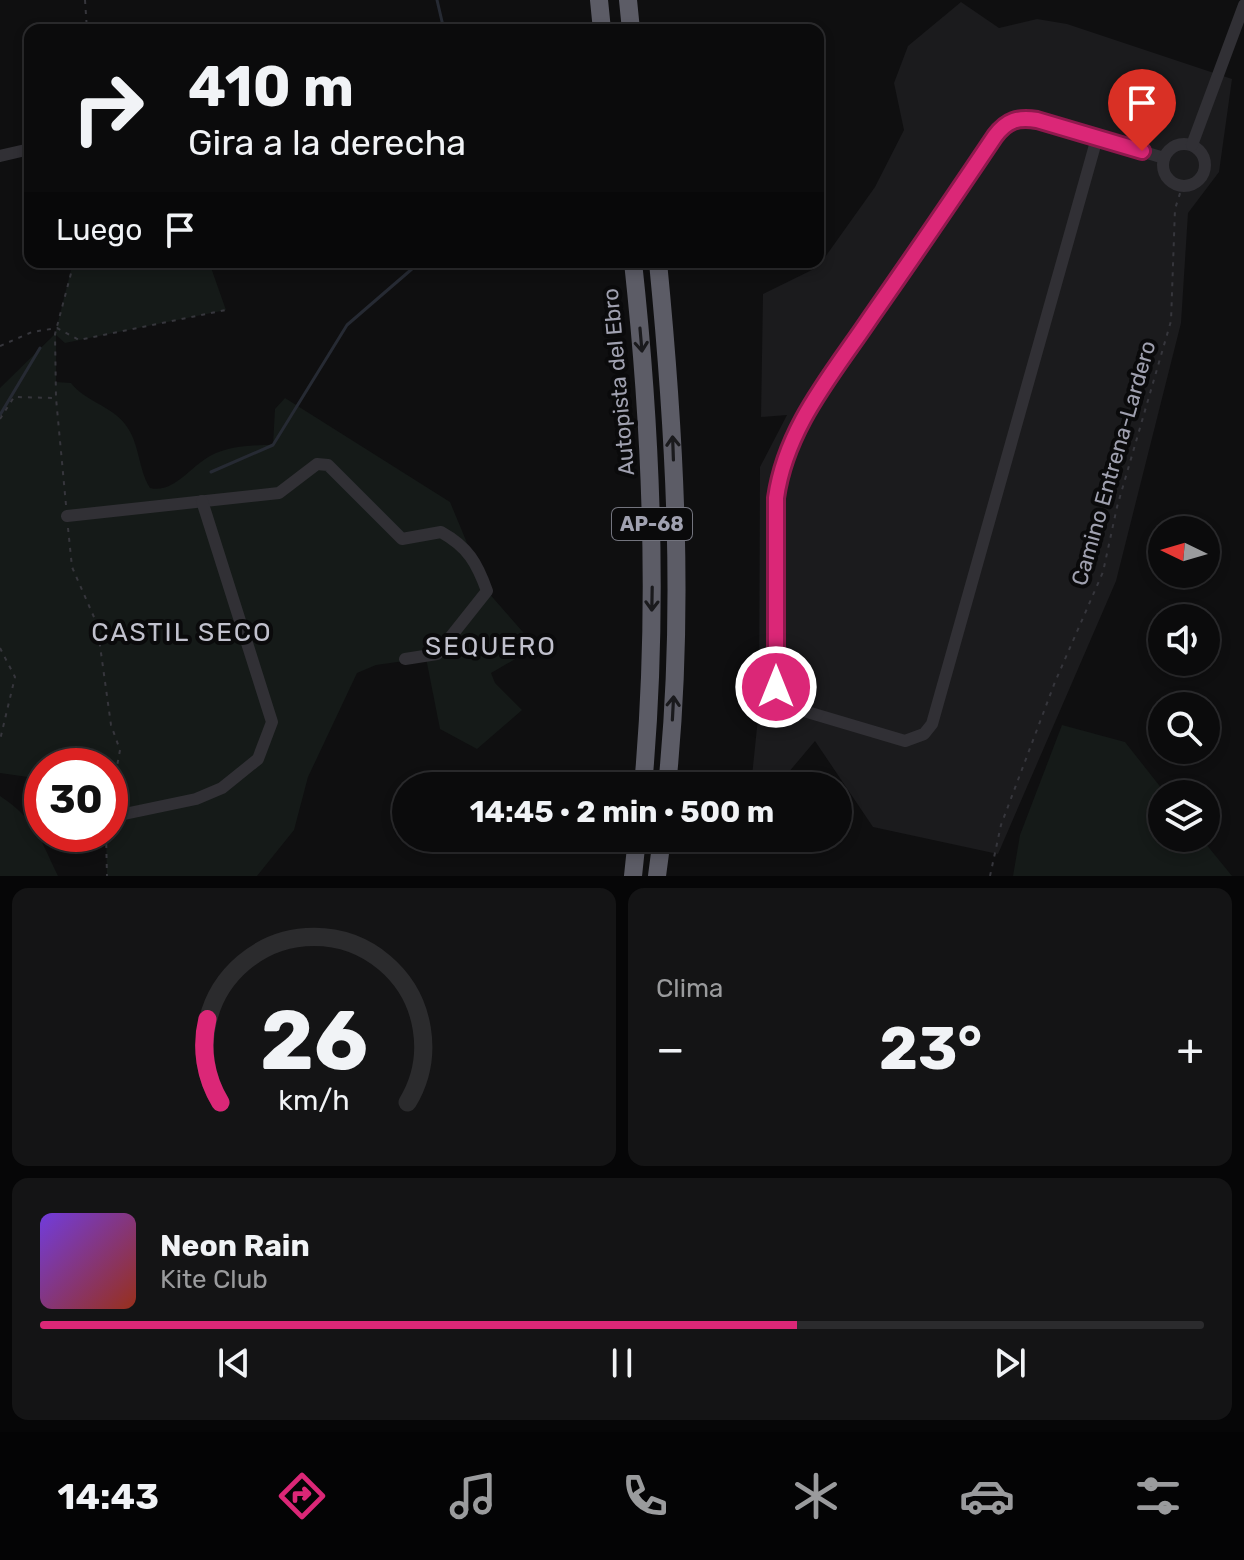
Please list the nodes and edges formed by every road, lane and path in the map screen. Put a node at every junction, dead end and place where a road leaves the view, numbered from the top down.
1 (85, 0) edge
2 (599, 0) edge
3 (628, 0) edge
4 (1244, 5) edge
5 (87, 24) edge
6 (601, 24) edge
7 (630, 24) edge
8 (1097, 138) junction
9 (1192, 145) junction
10 (24, 150) edge
11 (0, 156) edge
12 (1164, 158) junction
13 (1182, 187) junction
14 (72, 268) edge
15 (634, 268) edge
16 (659, 268) edge
17 (226, 310) dead end
18 (57, 328) junction
19 (0, 346) edge
20 (56, 398) junction
21 (0, 419) edge
22 (202, 501) junction
23 (67, 516) junction
24 (0, 648) edge
25 (405, 659) dead end
26 (0, 740) edge
27 (119, 748) edge
28 (644, 772) edge
29 (668, 772) edge
30 (128, 813) edge
31 (106, 852) edge
32 (636, 852) edge
33 (660, 852) edge
34 (107, 876) edge
35 (633, 876) edge
36 (657, 876) edge
37 (990, 876) edge

1 - 5 path
2 - 6 highway
3 - 7 highway
4 - 9 street
8 - 8 street
8 - 12 street
9 - 12 street
9 - 13 street
10 - 11 street
12 - 13 street
13 - 37 path, Camino Entrena-Lardero
14 - 18 path
15 -> 28 highway, Autopista del Ebro / AP-68
29 -> 16 highway, AP-68
17 - 18 path
18 - 19 path
18 - 20 path
20 - 21 path
20 - 23 path
22 - 23 street
22 - 25 street
22 - 30 street
23 - 27 path
24 - 26 path
31 - 34 path
32 - 35 highway
33 - 36 highway

